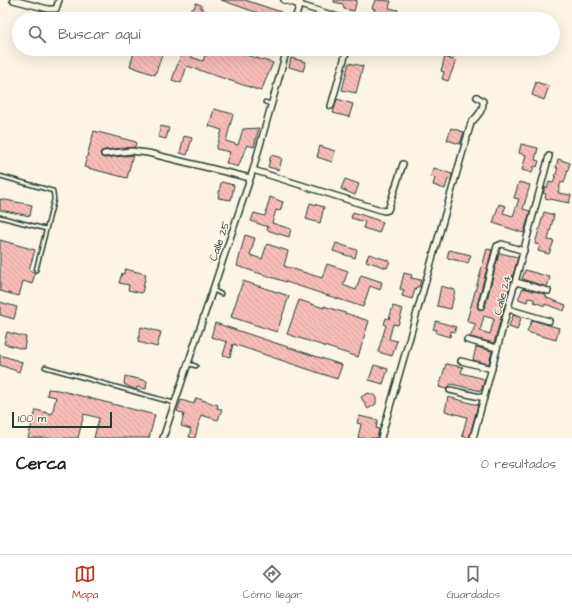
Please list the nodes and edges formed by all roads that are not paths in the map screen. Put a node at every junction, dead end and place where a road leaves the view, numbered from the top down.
1 (12, 0) edge
2 (59, 0) edge
3 (284, 0) edge
4 (300, 2) edge
5 (297, 12) edge
6 (326, 12) edge
7 (285, 56) edge
8 (345, 56) edge
9 (477, 97) dead end
10 (331, 106) dead end
11 (104, 154) dead end
12 (549, 156) dead end
13 (403, 164) dead end
14 (253, 170) junction
15 (0, 176) edge
16 (250, 178) junction
17 (0, 217) edge
18 (46, 229) junction
19 (524, 250) junction
20 (36, 270) dead end
21 (516, 282) junction
22 (212, 290) junction
23 (548, 291) dead end
24 (221, 294) dead end
25 (480, 306) dead end
26 (508, 309) junction
27 (548, 321) dead end
28 (468, 340) dead end
29 (497, 348) junction
30 (460, 361) dead end
31 (188, 364) junction
32 (196, 366) dead end
33 (45, 368) dead end
34 (492, 369) junction
35 (450, 390) dead end
36 (484, 398) junction
37 (175, 404) junction
38 (163, 438) edge
39 (381, 438) edge
40 (473, 438) edge

1 - 2 street
3 - 4 street
4 - 5 street
4 - 6 street
7 - 14 street, Calle 25
8 - 10 street
9 - 39 street
11 - 16 street
12 - 19 street, Calle 24
13 - 14 street
14 - 16 street, Calle 25
15 - 18 lane
16 - 22 street, Calle 25
17 - 18 lane
18 - 20 lane
19 - 21 street, Calle 24
19 - 25 street
21 - 23 street
21 - 26 street, Calle 24
22 - 24 lane
22 - 31 street, Calle 25
26 - 27 street
26 - 29 street, Calle 24
28 - 29 street
29 - 34 street, Calle 24
30 - 34 street
31 - 32 lane
31 - 37 street, Calle 25
33 - 37 lane
34 - 36 street, Calle 24
35 - 36 street
36 - 40 street, Calle 24
37 - 38 street, Calle 25

